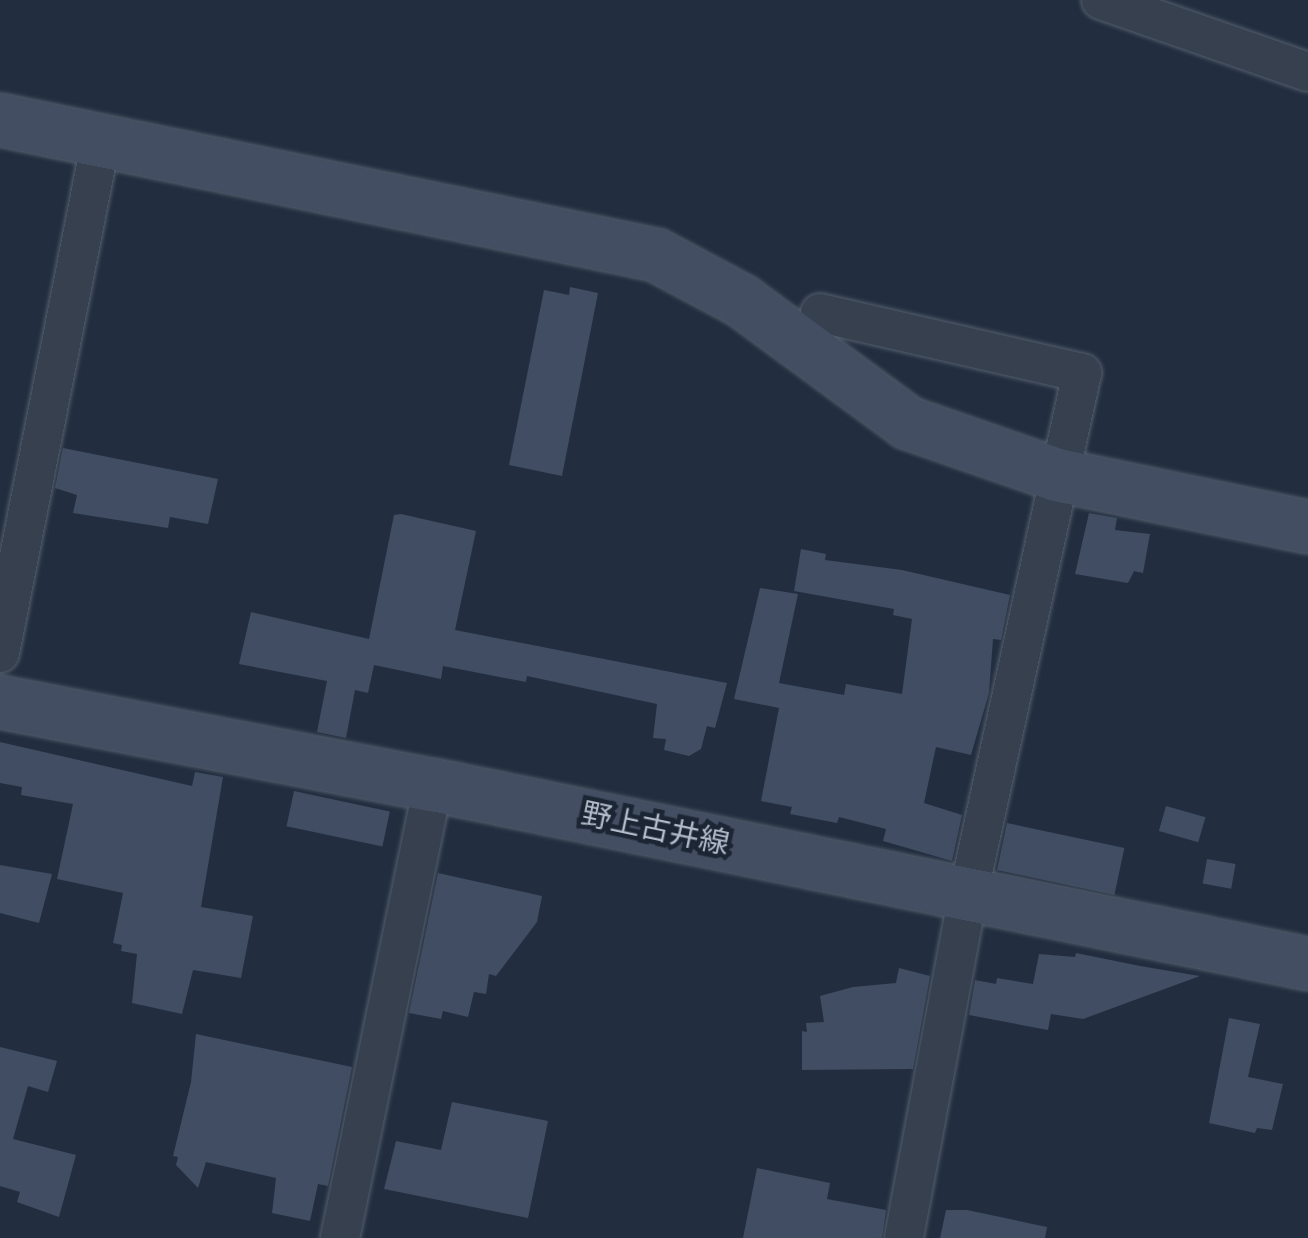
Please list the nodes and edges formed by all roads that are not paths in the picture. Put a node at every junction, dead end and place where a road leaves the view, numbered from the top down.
1 (1101, 0) edge
2 (1308, 72) edge
3 (0, 120) edge
4 (101, 140) junction
5 (820, 313) dead end
6 (1057, 475) junction
7 (1308, 527) edge
8 (0, 653) edge
9 (0, 702) edge
10 (433, 784) junction
11 (968, 895) junction
12 (1308, 964) edge
13 (340, 1238) edge
14 (904, 1238) edge

1 - 2 street
3 - 4 street
4 - 6 street
4 - 8 street
5 - 6 street
6 - 7 street
6 - 11 street
9 - 10 street, 野上古井線
10 - 11 street, 野上古井線
10 - 13 street
11 - 12 street, 野上古井線
11 - 14 street

